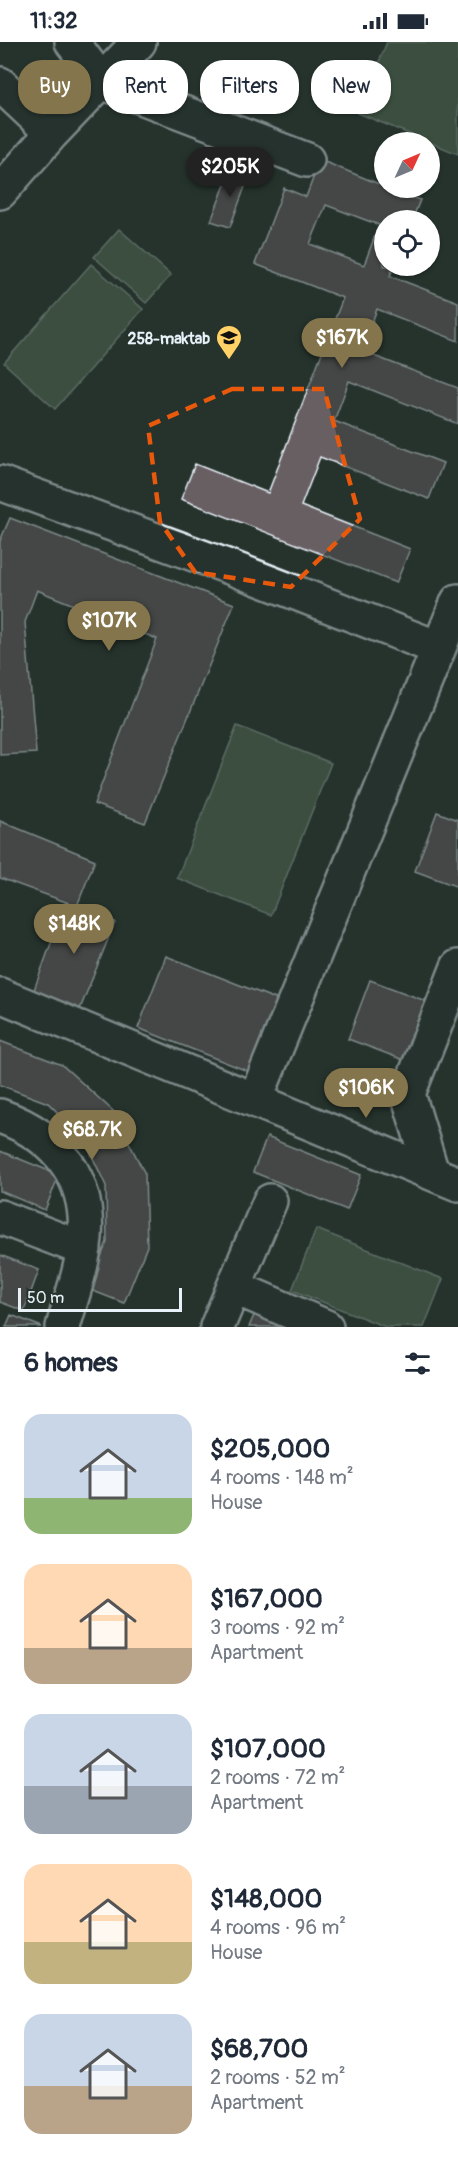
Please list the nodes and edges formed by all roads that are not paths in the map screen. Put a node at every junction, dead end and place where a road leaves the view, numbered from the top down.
1 (72, 42) edge
2 (139, 42) edge
3 (102, 82) junction
4 (0, 84) edge
5 (52, 134) junction
6 (307, 160) dead end
7 (0, 192) edge
8 (0, 483) edge
9 (456, 610) edge
10 (438, 648) junction
11 (458, 967) edge
12 (0, 995) edge
13 (255, 1100) junction
14 (0, 1116) edge
15 (445, 1178) edge
16 (270, 1201) dead end
17 (0, 1217) edge
18 (84, 1249) junction
19 (234, 1287) junction
20 (63, 1327) edge
21 (217, 1327) edge
22 (326, 1327) edge

1 - 3 street
2 - 3 street
3 - 5 street
3 - 6 street
4 - 5 street
5 - 7 street
8 - 10 street
9 - 10 street
10 - 13 street
11 - 15 street
12 - 13 street
13 - 15 street
14 - 18 street
16 - 19 street
17 - 18 street
18 - 20 street
19 - 21 street
19 - 22 street

